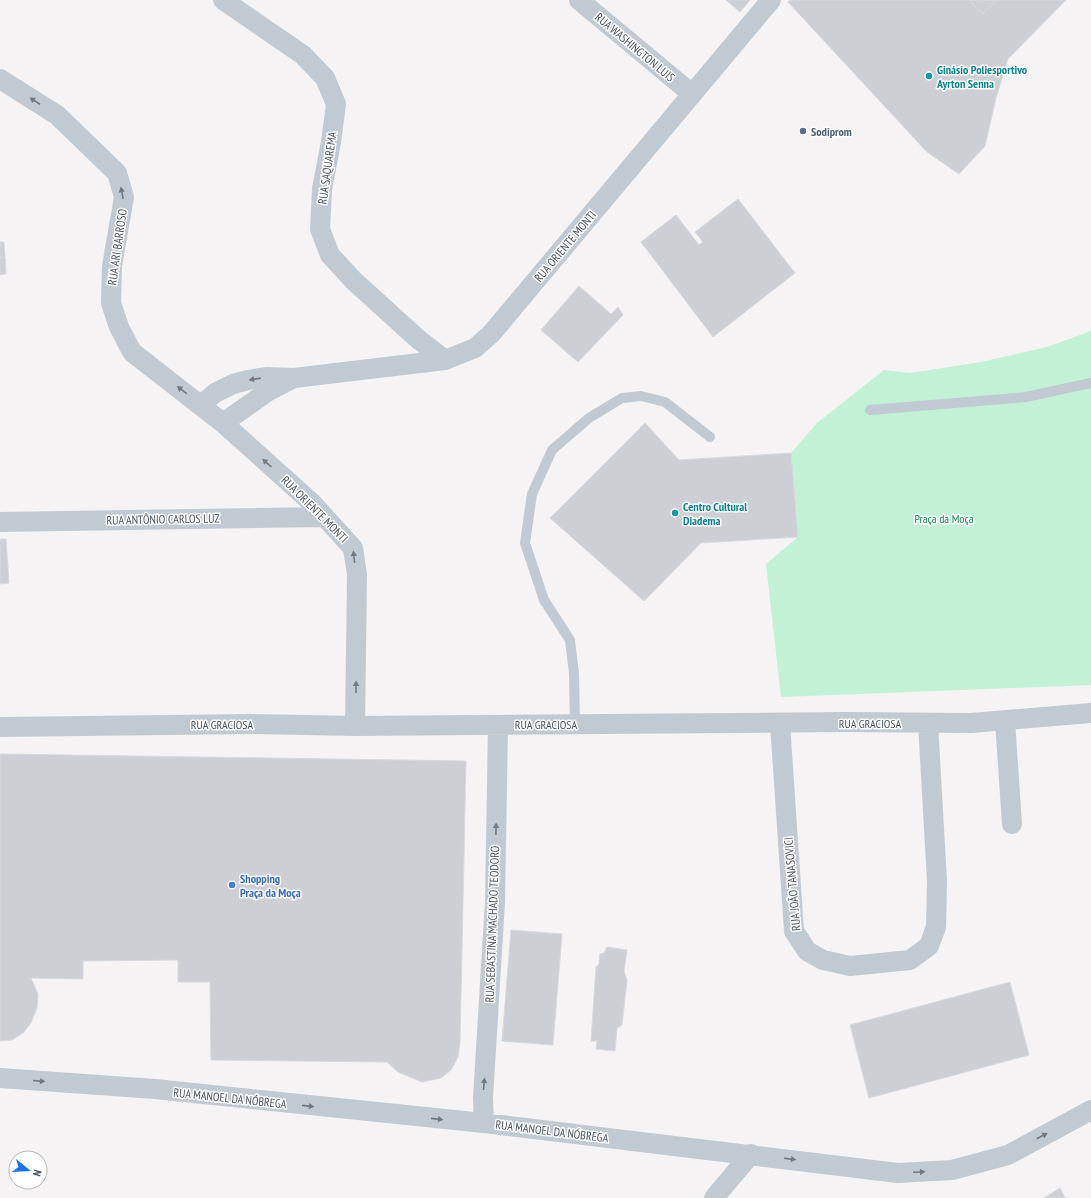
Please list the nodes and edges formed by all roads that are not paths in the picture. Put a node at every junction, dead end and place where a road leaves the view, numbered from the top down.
1 (224, 0) edge
2 (579, 0) edge
3 (771, 0) edge
4 (0, 79) edge
5 (692, 94) junction
6 (445, 360) junction
7 (294, 378) junction
8 (1091, 383) edge
9 (201, 405) junction
10 (870, 410) dead end
11 (224, 423) junction
12 (710, 437) dead end
13 (325, 517) junction
14 (0, 522) edge
15 (1091, 713) edge
16 (1005, 721) junction
17 (780, 723) junction
18 (928, 723) junction
19 (575, 724) junction
20 (498, 725) junction
21 (355, 726) junction
22 (0, 727) edge
23 (1012, 824) dead end
24 (0, 1078) edge
25 (1091, 1110) edge
26 (484, 1123) junction
27 (751, 1154) junction
28 (714, 1198) edge

1 - 6 street, RUA SAQUAREMA
2 - 5 street, RUA WASHINGTON LUIS
3 - 5 street, RUA ORIENTE MONTI
9 -> 4 street, RUA ARI BARROSO
5 - 6 street, RUA ORIENTE MONTI
6 - 7 street, RUA ORIENTE MONTI
7 -> 9 street, RUA ORIENTE MONTI
7 - 11 street, RUA ORIENTE MONTI
8 - 10 lane
9 - 11 street, RUA ARI BARROSO
13 -> 11 street, RUA ORIENTE MONTI
12 - 19 lane
13 - 14 street, RUA ANTÔNIO CARLOS LUZ
21 -> 13 street, RUA ORIENTE MONTI
15 - 16 street, RUA GRACIOSA
16 - 18 street, RUA GRACIOSA
16 - 23 street
17 - 18 street, RUA GRACIOSA
17 - 18 street, RUA JOÃO TANASOVICI
17 - 19 street, RUA GRACIOSA
19 - 20 street, RUA GRACIOSA
20 - 21 street, RUA GRACIOSA
26 -> 20 street, RUA SEBASTINA MACHADO TEODORO
21 - 22 street, RUA GRACIOSA
24 -> 26 street, RUA MANOEL DA NÓBREGA
27 -> 25 street, RUA MANOEL DA NÓBREGA
26 - 27 street, RUA MANOEL DA NÓBREGA
27 - 28 street

